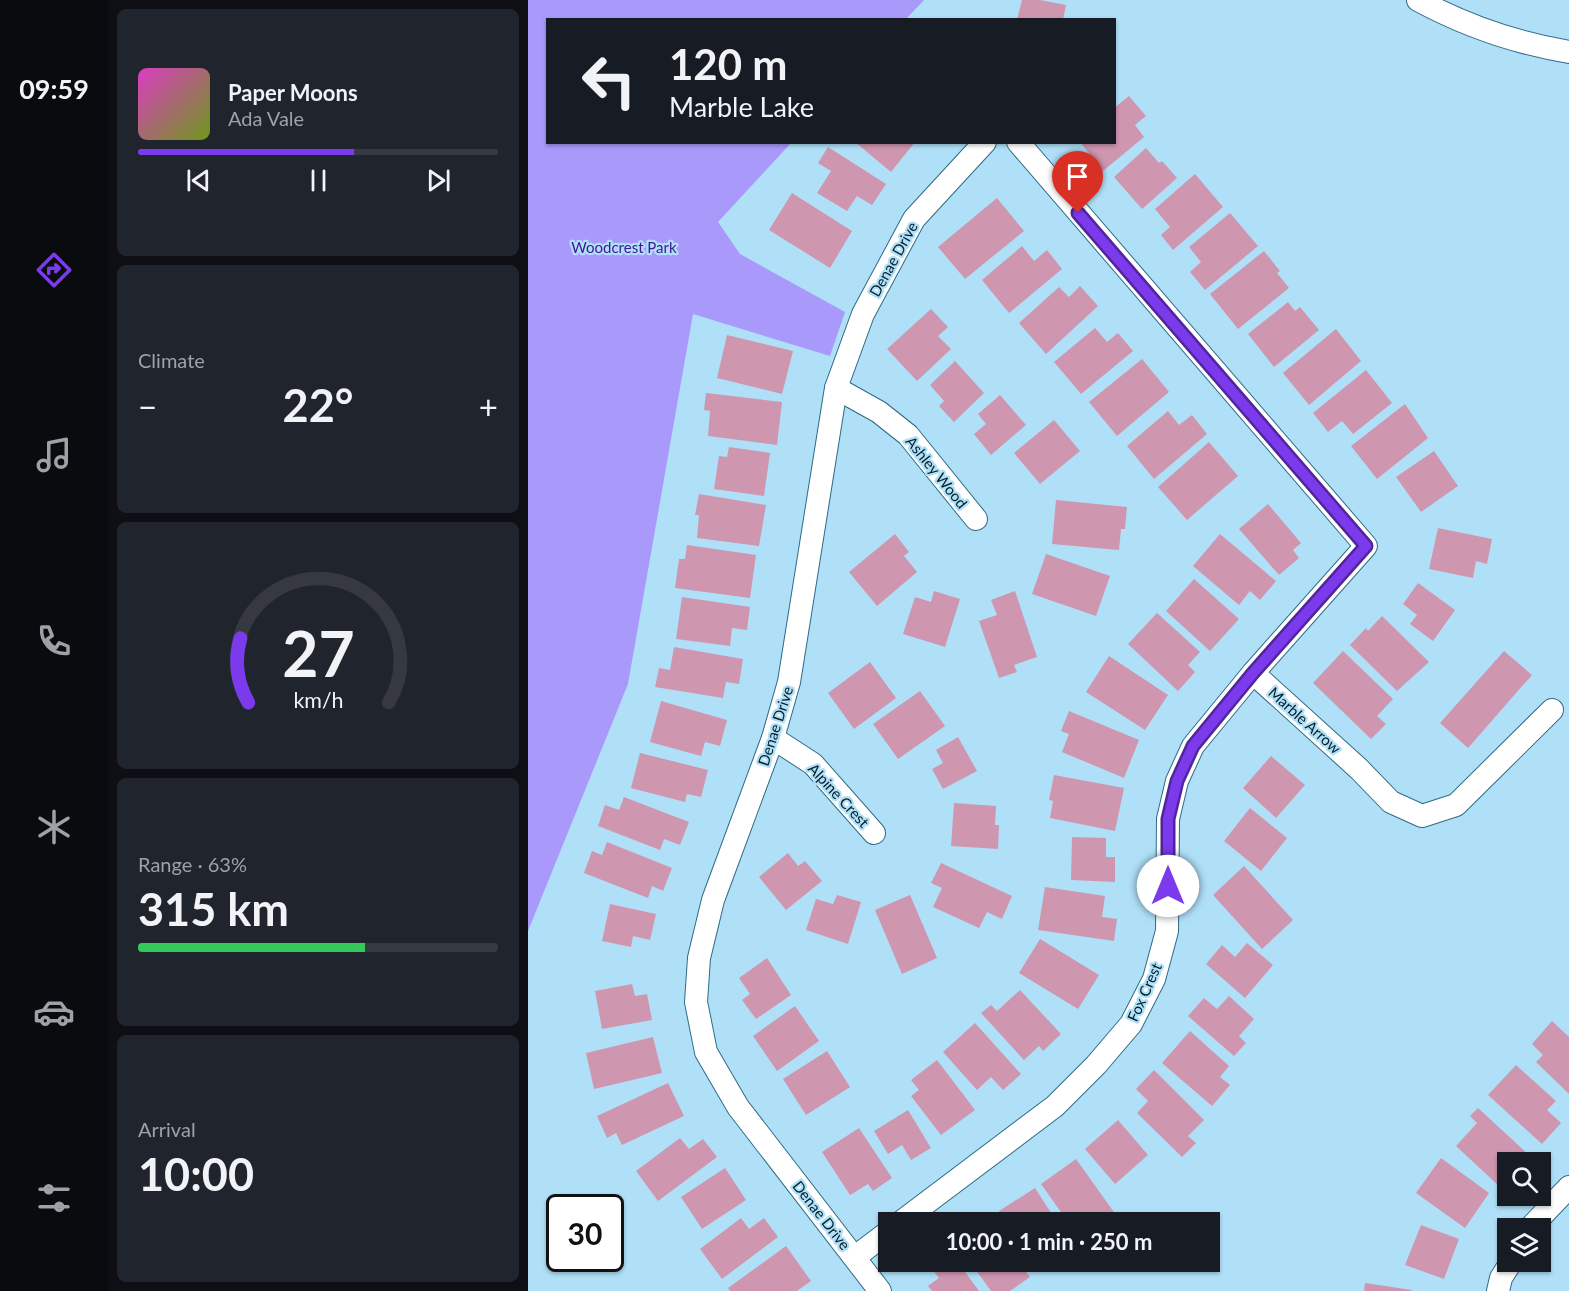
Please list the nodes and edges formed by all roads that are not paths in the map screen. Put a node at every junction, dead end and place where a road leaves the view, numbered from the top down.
1 (1418, 0) edge
2 (1569, 52) edge
3 (983, 144) edge
4 (1020, 144) edge
5 (836, 388) junction
6 (976, 519) dead end
7 (1253, 673) junction
8 (1552, 710) dead end
9 (773, 738) junction
10 (874, 833) dead end
11 (1569, 1187) edge
12 (914, 1212) edge
13 (1540, 1218) edge
14 (878, 1240) edge
15 (855, 1257) junction
16 (1504, 1272) edge
17 (880, 1291) edge
18 (1498, 1291) edge

1 - 2 street
3 - 5 street, Denae Drive
4 - 7 street, Fox Crest
5 - 6 street, Ashley Wood
5 - 9 street, Denae Drive
7 - 8 street, Marble Arrow
7 - 12 street, Fox Crest
9 - 10 street, Alpine Crest
9 - 15 street, Denae Drive
11 - 13 street
14 - 15 street
15 - 17 street, Denae Drive
16 - 18 street

